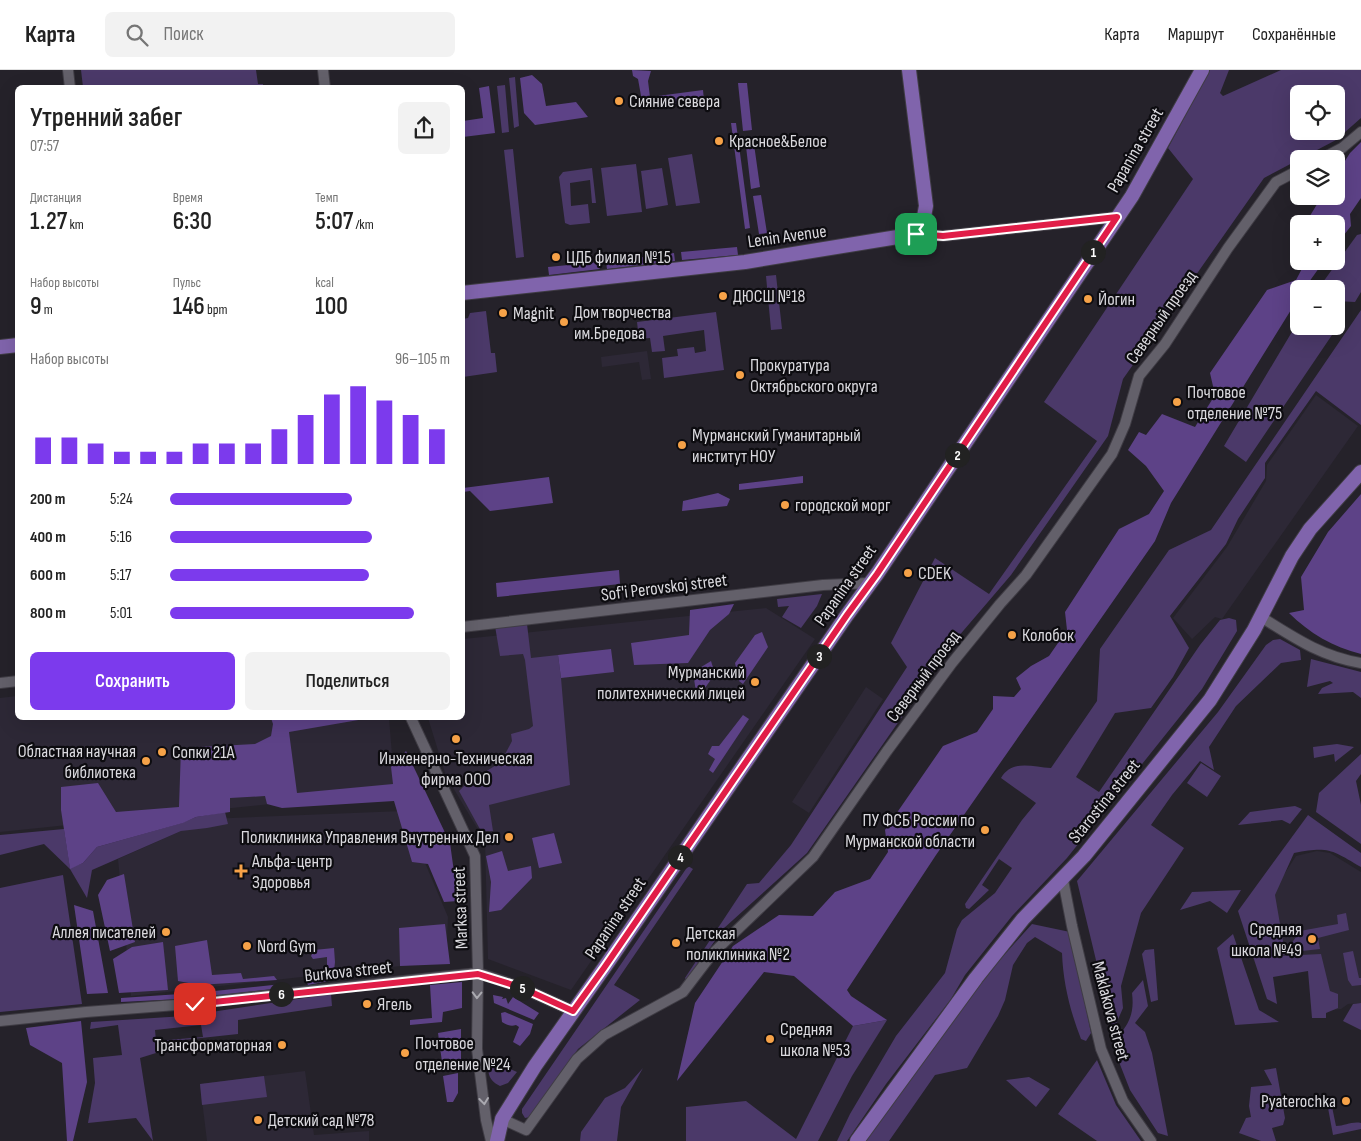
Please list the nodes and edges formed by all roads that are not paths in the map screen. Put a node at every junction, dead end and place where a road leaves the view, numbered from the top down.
1 (68, 70) edge
2 (324, 70) edge
3 (909, 70) edge
4 (1202, 70) edge
5 (70, 85) edge
6 (326, 85) edge
7 (1361, 132) edge
8 (1338, 150) edge
9 (1290, 175) edge
10 (1117, 217) junction
11 (916, 234) junction
12 (465, 293) edge
13 (15, 345) edge
14 (0, 347) edge
15 (1361, 472) edge
16 (869, 583) junction
17 (1261, 617) junction
18 (465, 627) edge
19 (1361, 663) edge
20 (15, 681) edge
21 (0, 683) edge
22 (412, 720) edge
23 (1063, 880) junction
24 (478, 974) junction
25 (573, 1011) junction
26 (0, 1021) edge
27 (502, 1120) junction
28 (491, 1141) edge
29 (497, 1141) edge
30 (857, 1141) edge
31 (1151, 1141) edge

1 - 5 street
2 - 6 street
3 - 11 main road
4 - 10 main road, Papanina street
7 - 8 street
9 - 27 street, Северный проезд
10 - 11 street, Lenin Avenue
10 - 16 main road, Papanina street
11 - 12 main road, Lenin Avenue
13 - 14 main road
15 - 17 main road, Starostina street
16 - 18 street, Sof'i Perovskoj street
16 - 25 main road, Papanina street
17 - 19 street
17 - 23 main road, Starostina street
20 - 21 street
22 - 24 street, Marksa street
23 - 30 main road, Starostina street
23 - 31 street, Maklakova street
24 - 25 street, Burkova street
24 - 26 street, Burkova street
24 -> 28 street, Marksa street
25 - 27 main road, Papanina street
27 - 29 main road, Papanina street

